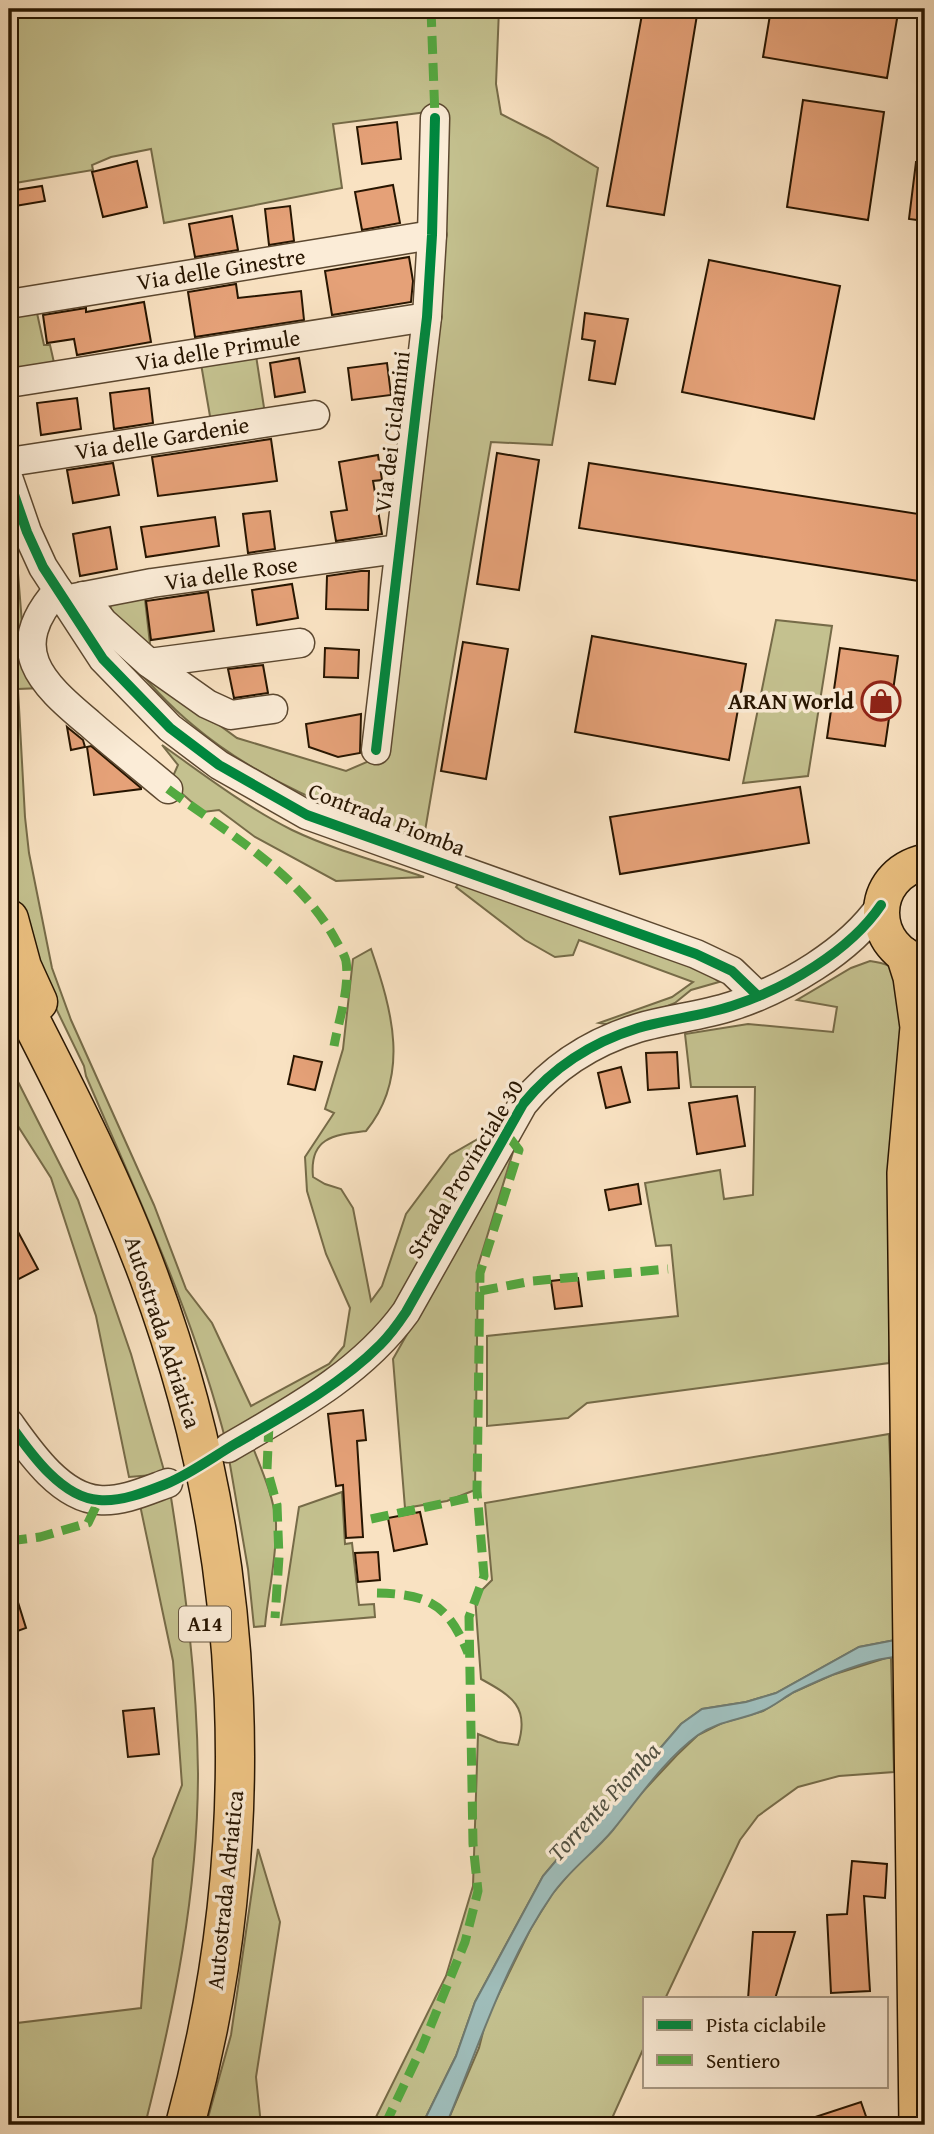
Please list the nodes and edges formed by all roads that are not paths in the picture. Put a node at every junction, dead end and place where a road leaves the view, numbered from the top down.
1 (435, 118) dead end
2 (432, 235) junction
3 (9, 304) edge
4 (427, 317) junction
5 (9, 383) edge
6 (315, 415) dead end
7 (9, 462) edge
8 (9, 480) edge
9 (398, 549) junction
10 (69, 595) junction
11 (300, 643) dead end
12 (149, 663) junction
13 (274, 709) dead end
14 (376, 750) dead end
15 (168, 789) dead end
16 (918, 861) edge
17 (881, 905) junction
18 (9, 919) edge
19 (842, 948) junction
20 (909, 957) edge
21 (9, 978) edge
22 (758, 996) junction
23 (922, 1016) edge
24 (9, 1033) edge
25 (66, 1091) junction
26 (9, 1423) edge
27 (228, 1448) dead end
28 (168, 1483) dead end
29 (159, 2125) edge
30 (184, 2125) edge
31 (916, 2125) edge

1 - 2 street, Via dei Ciclamini
2 - 3 street, Via delle Ginestre
2 - 4 street, Via dei Ciclamini
4 - 5 street, Via delle Primule
4 - 9 street, Via dei Ciclamini
6 - 7 street, Via delle Gardenie
8 - 10 street, Contrada Piomba
9 - 10 street, Via delle Rose
9 - 14 street, Via dei Ciclamini
10 - 12 street
10 - 15 street
10 - 22 street, Contrada Piomba
11 - 12 street
12 - 13 street
16 - 17 main road
17 - 19 street, Strada Provinciale 30
17 - 20 main road
18 - 25 highway
19 - 20 street, Strada Provinciale 30
19 - 22 street, Strada Provinciale 30
20 - 23 main road
21 - 25 highway, Autostrada Adriatica / A14
22 - 27 street, Strada Provinciale 30
23 - 31 main road
24 - 29 highway, Autostrada Adriatica / A14
25 - 30 highway, Autostrada Adriatica / A14
26 - 28 street

